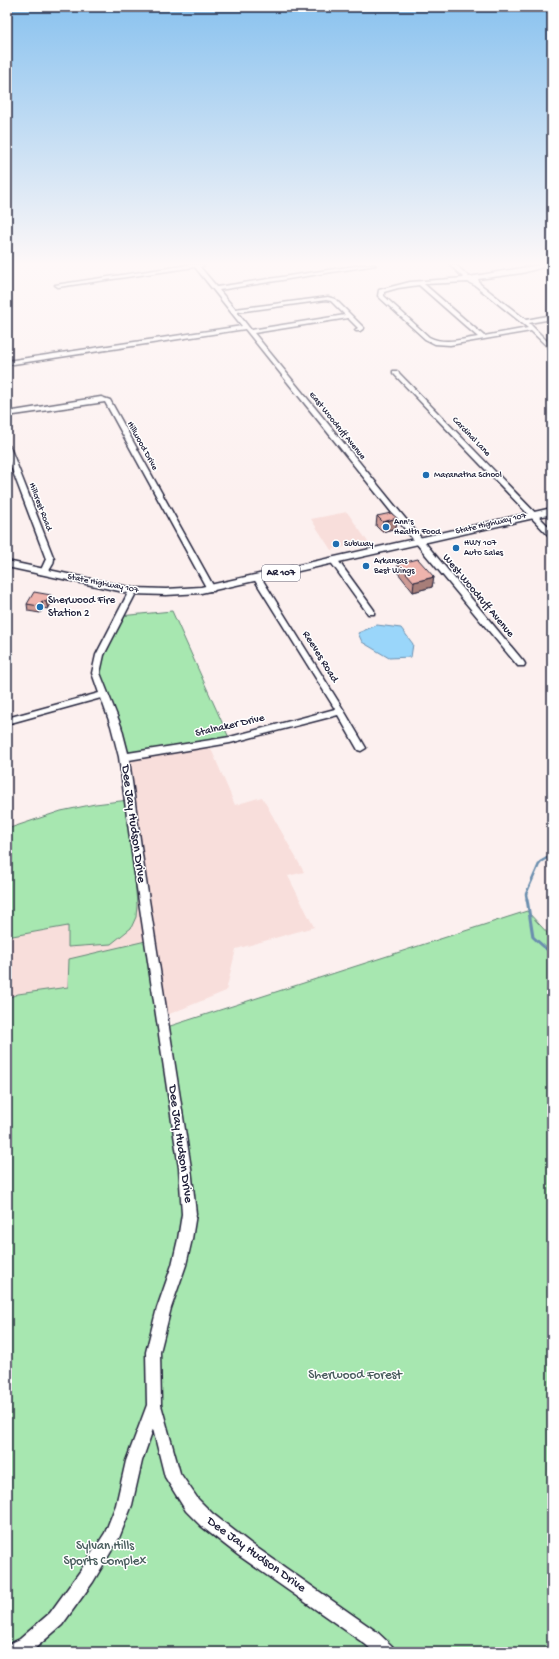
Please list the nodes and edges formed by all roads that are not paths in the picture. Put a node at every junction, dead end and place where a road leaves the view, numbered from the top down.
1 (157, 342) edge
2 (257, 342) edge
3 (7, 363) edge
4 (395, 372) dead end
5 (7, 414) edge
6 (7, 447) edge
7 (552, 511) edge
8 (534, 515) junction
9 (552, 534) edge
10 (419, 541) junction
11 (334, 561) junction
12 (7, 564) edge
13 (44, 572) junction
14 (258, 579) junction
15 (211, 589) junction
16 (133, 591) junction
17 (371, 612) dead end
18 (521, 664) dead end
19 (103, 696) junction
20 (340, 711) junction
21 (7, 721) edge
22 (361, 748) dead end
23 (124, 757) junction
24 (154, 1405) junction
25 (10, 1652) edge
26 (386, 1652) edge

1 - 3 street
2 - 10 street, East Woodruff Avenue
4 - 8 street, Cardinal Lane
5 - 15 street, Hillwood Drive
6 - 13 street, Hillcrest Road
7 - 8 main road, State Highway 107 / AR 107
8 - 9 street, Cardinal Lane
8 - 10 main road, State Highway 107 / AR 107
10 - 11 main road, State Highway 107 / AR 107
10 - 18 street, West Woodruff Avenue
11 - 14 main road, State Highway 107 / AR 107
11 - 17 street
12 - 13 main road, State Highway 107 / AR 107
13 - 16 main road, State Highway 107 / AR 107
14 - 15 main road, State Highway 107 / AR 107
14 - 20 street, Reeves Road
15 - 16 main road, State Highway 107 / AR 107
16 - 19 street, Dee Jay Hudson Drive
19 - 21 street
19 - 23 street, Dee Jay Hudson Drive
20 - 22 street, Reeves Road
20 - 23 street, Stalnaker Drive
23 - 24 street, Dee Jay Hudson Drive
24 - 25 street
24 - 26 street, Dee Jay Hudson Drive

